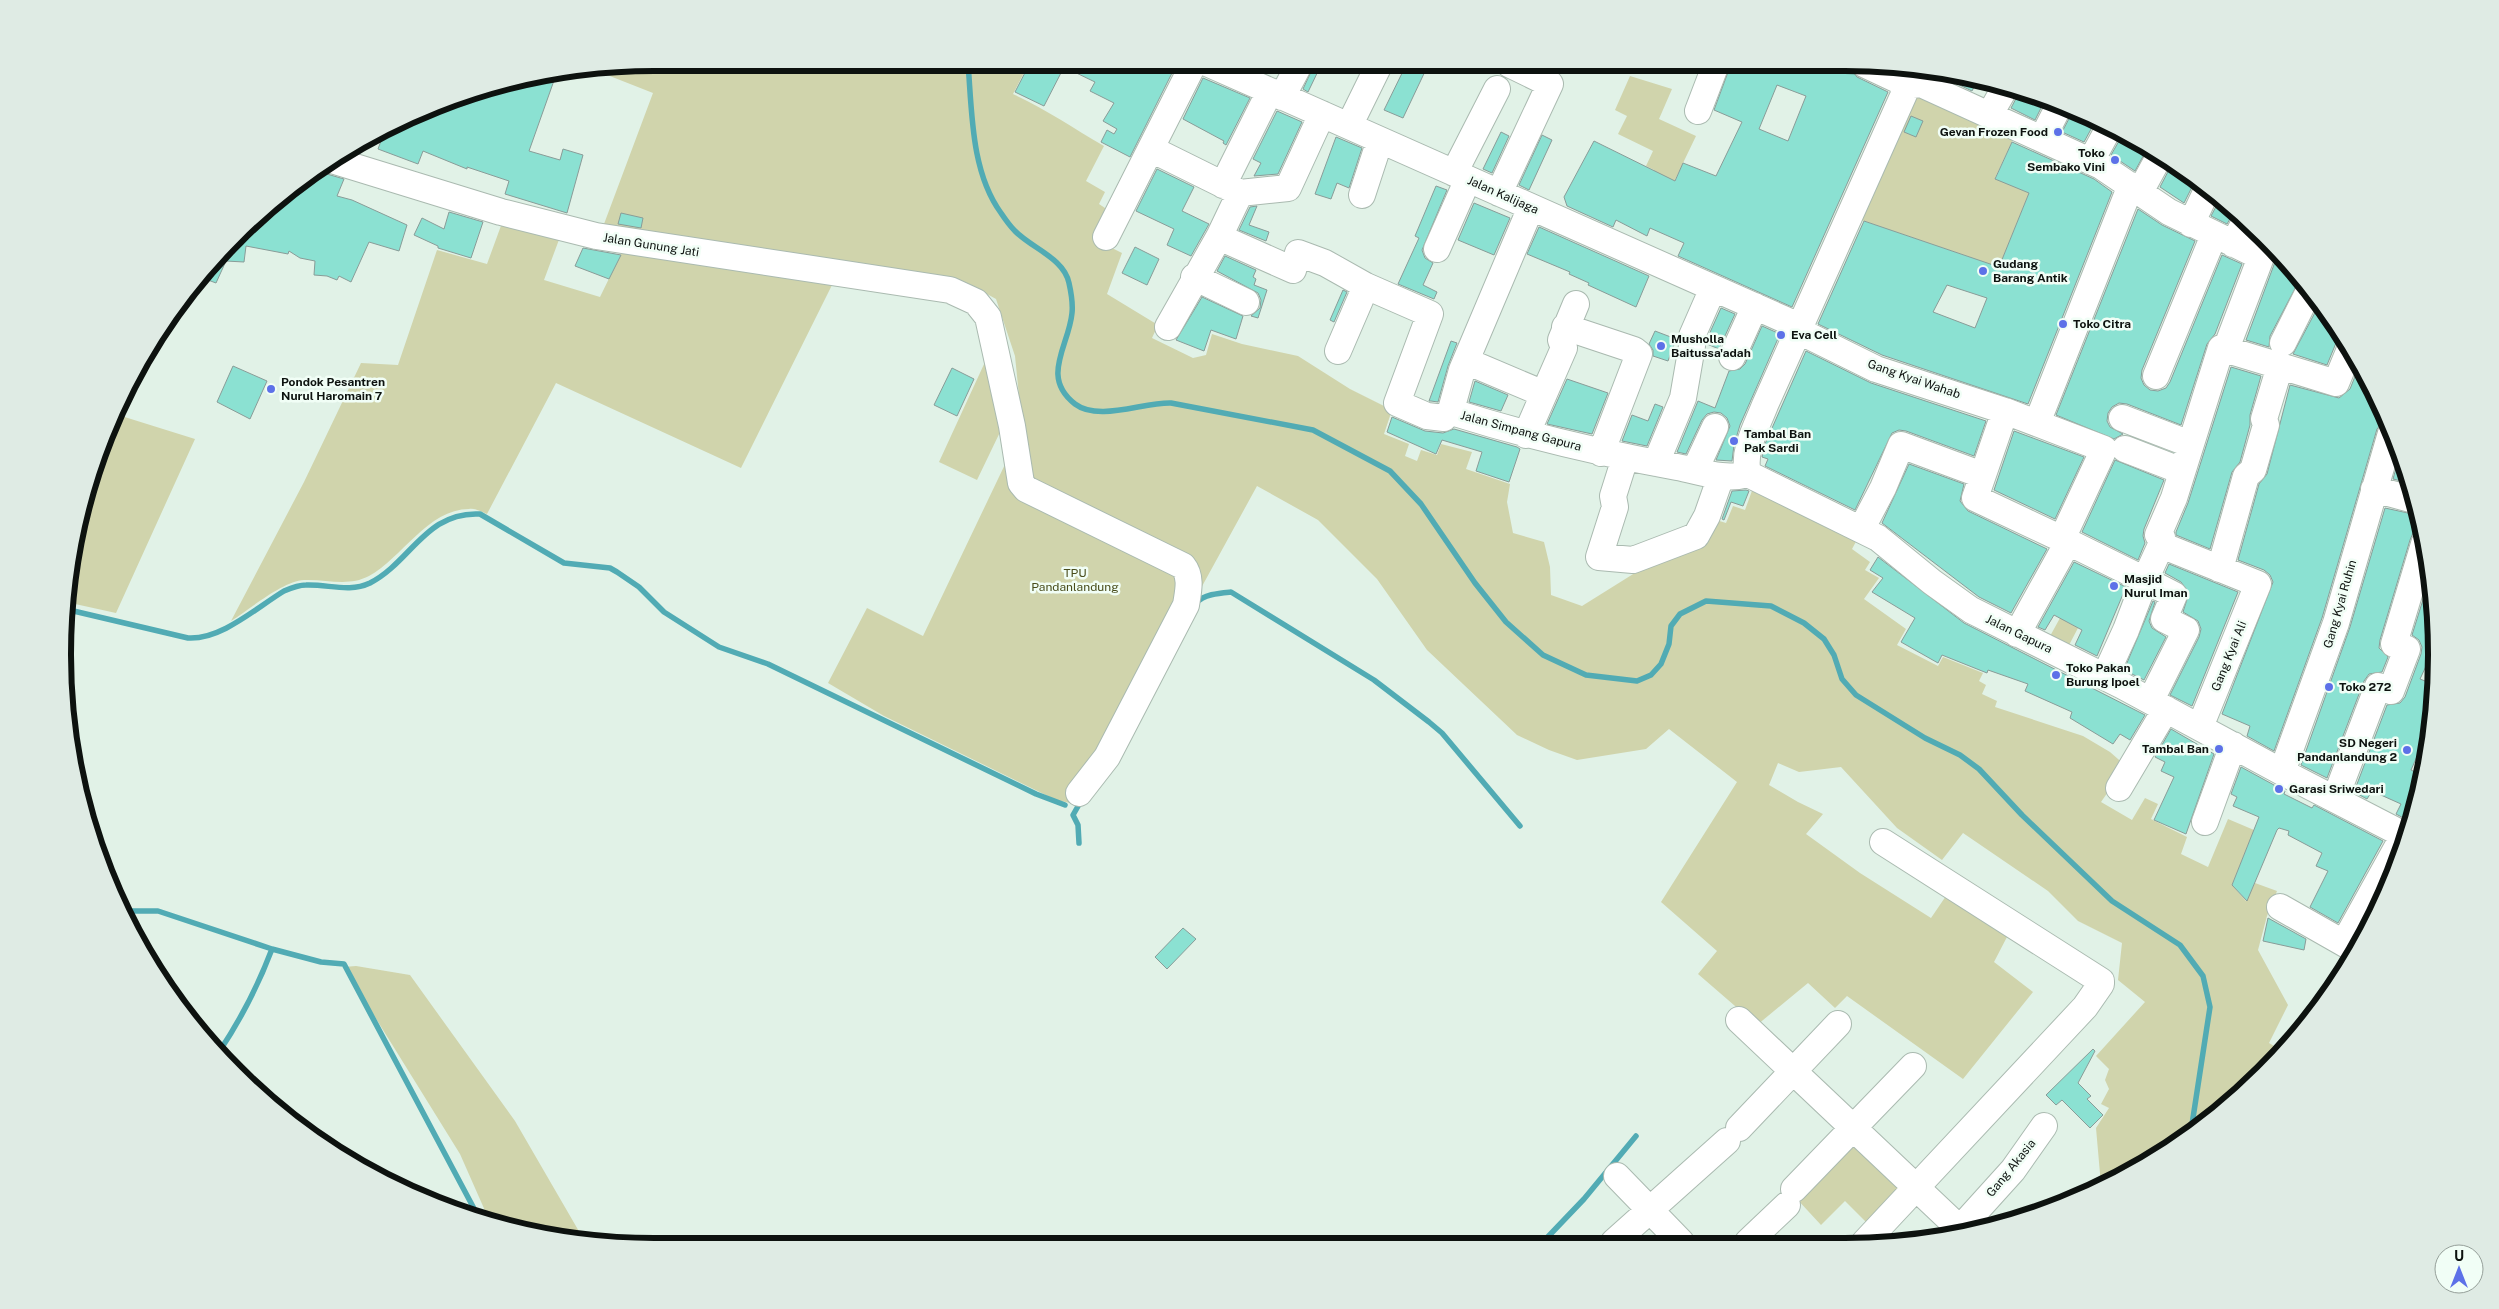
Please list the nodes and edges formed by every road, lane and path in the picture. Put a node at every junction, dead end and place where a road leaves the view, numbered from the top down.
1 (1190, 71) edge
2 (1225, 71) edge
3 (1294, 71) edge
4 (1376, 71) edge
5 (1523, 71) edge
6 (1713, 71) edge
7 (1881, 72) edge
8 (1946, 84) edge
9 (1903, 86) junction
10 (1497, 90) dead end
11 (2002, 93) edge
12 (1276, 94) junction
13 (1698, 111) dead end
14 (2056, 111) edge
15 (1322, 114) junction
16 (1990, 114) junction
17 (1349, 126) junction
18 (2107, 134) edge
19 (2042, 139) junction
20 (1380, 140) junction
21 (1151, 149) junction
22 (2156, 162) edge
23 (341, 163) edge
24 (2096, 163) junction
25 (1461, 176) junction
26 (1231, 189) junction
27 (2136, 189) junction
28 (1499, 193) junction
29 (1362, 195) dead end
30 (2204, 196) edge
31 (1531, 207) junction
32 (2190, 224) junction
33 (2231, 234) edge
34 (1106, 237) dead end
35 (1219, 237) junction
36 (1437, 249) dead end
37 (1194, 277) junction
38 (1366, 286) junction
39 (1713, 288) junction
40 (2306, 298) edge
41 (1246, 302) dead end
42 (1576, 304) dead end
43 (1755, 306) junction
44 (1168, 327) dead end
45 (1566, 327) junction
46 (1798, 328) junction
47 (2226, 349) junction
48 (1338, 351) dead end
49 (2282, 354) junction
50 (1732, 357) dead end
51 (2346, 358) edge
52 (1466, 361) junction
53 (2156, 376) dead end
54 (1544, 394) junction
55 (1451, 410) junction
56 (2005, 411) junction
57 (2122, 418) dead end
58 (2037, 423) junction
59 (1715, 427) dead end
60 (1526, 435) junction
61 (2388, 443) edge
62 (2190, 444) junction
63 (2126, 449) dead end
64 (1613, 456) junction
65 (1656, 463) junction
66 (1695, 470) junction
67 (2182, 471) junction
68 (1748, 474) junction
69 (1982, 475) junction
70 (1721, 476) junction
71 (2374, 489) junction
72 (2406, 498) edge
73 (1862, 528) junction
74 (2065, 540) junction
75 (2161, 545) junction
76 (2420, 558) edge
77 (2220, 569) junction
78 (2145, 580) junction
79 (2017, 634) junction
80 (2104, 676) junction
81 (2158, 704) junction
82 (2200, 728) junction
83 (2233, 745) junction
84 (2282, 772) junction
85 (2119, 788) dead end
86 (1079, 793) dead end
87 (2334, 799) junction
88 (2205, 822) dead end
89 (2400, 833) edge
90 (1883, 842) dead end
91 (2379, 887) edge
92 (2280, 907) dead end
93 (2349, 946) edge
94 (1738, 1020) dead end
95 (1838, 1024) dead end
96 (1913, 1066) dead end
97 (1794, 1070) junction
98 (1854, 1126) junction
99 (2044, 1126) dead end
100 (1617, 1176) dead end
101 (1916, 1186) junction
102 (1652, 1211) junction
103 (1963, 1226) edge
104 (1956, 1227) edge
105 (1869, 1237) edge
106 (1619, 1238) edge
107 (1677, 1238) edge
108 (1752, 1238) edge

1 - 21 street
2 - 12 street, Jalan Kalijaga
3 - 12 street
4 - 17 street
5 - 28 street
6 - 13 street
7 - 9 street
8 - 9 street
8 - 16 street
9 - 46 street
10 - 25 street
11 - 16 street
12 - 15 street, Jalan Kalijaga
12 - 26 street
14 - 19 street
15 - 17 street, Jalan Kalijaga
15 - 26 street
16 - 19 street
17 - 20 street, Jalan Kalijaga
18 - 24 street
19 - 24 street
20 - 25 street, Jalan Kalijaga
20 - 29 street
21 - 26 street
21 - 34 street
22 - 27 street
23 - 86 street, Jalan Gunung Jati
24 - 27 street
25 - 28 street, Jalan Kalijaga
25 - 36 street
26 - 35 street
27 - 32 street
27 - 58 street
28 - 31 street, Jalan Kalijaga
30 - 32 street
31 - 39 street, Jalan Kalijaga
31 - 52 street, Jalan Simpang Gapura
32 - 33 street
33 - 47 street
33 - 53 street
35 - 37 street
35 - 38 street
37 - 41 street
37 - 44 street
38 - 48 street
38 - 55 street
39 - 43 street, Jalan Kalijaga
39 - 65 street
40 - 49 street
42 - 45 street
43 - 46 street, Jalan Kalijaga
43 - 50 street
45 - 54 street
45 - 64 street
46 - 56 street, Gang Kyai Wahab
46 - 68 street
47 - 49 street
47 - 62 street
49 - 51 street
49 - 77 street
52 - 54 street
52 - 55 street, Jalan Simpang Gapura
54 - 60 street
55 - 60 street, Jalan Simpang Gapura
56 - 58 street, Gang Kyai Wahab
56 - 69 street
57 - 62 street
58 - 74 street, Gang Kyai Wahab
59 - 66 street
60 - 64 street, Jalan Simpang Gapura
61 - 71 street, Gang Kyai Ruhin
62 - 67 street
63 - 67 street
64 - 65 street, Jalan Simpang Gapura
64 - 70 street
65 - 66 street, Jalan Simpang Gapura
66 - 70 street, Jalan Simpang Gapura
67 - 75 street
68 - 70 street, Jalan Simpang Gapura
68 - 73 street, Jalan Gapura
69 - 73 street
69 - 74 street
71 - 72 street
71 - 84 street, Gang Kyai Ruhin
73 - 79 street, Jalan Gapura
74 - 78 street
74 - 79 street
75 - 77 street
75 - 78 street
76 - 87 street
77 - 82 street, Gang Kyai Ali
78 - 80 street
78 - 81 street
79 - 80 street, Jalan Gapura
80 - 81 street, Jalan Gapura
81 - 82 street, Jalan Gapura
81 - 85 street
82 - 83 street, Jalan Gapura
83 - 84 street, Jalan Gapura
83 - 88 street
84 - 87 street, Jalan Gapura
87 - 89 street, Jalan Gapura
90 - 101 street
91 - 93 street
92 - 93 street
94 - 97 street
95 - 97 street
96 - 98 street
97 - 98 street
97 - 102 street
98 - 101 street
98 - 108 street
99 - 103 street, Gang Akasia
100 - 102 street
101 - 104 street
101 - 105 street
102 - 106 street
102 - 107 street

